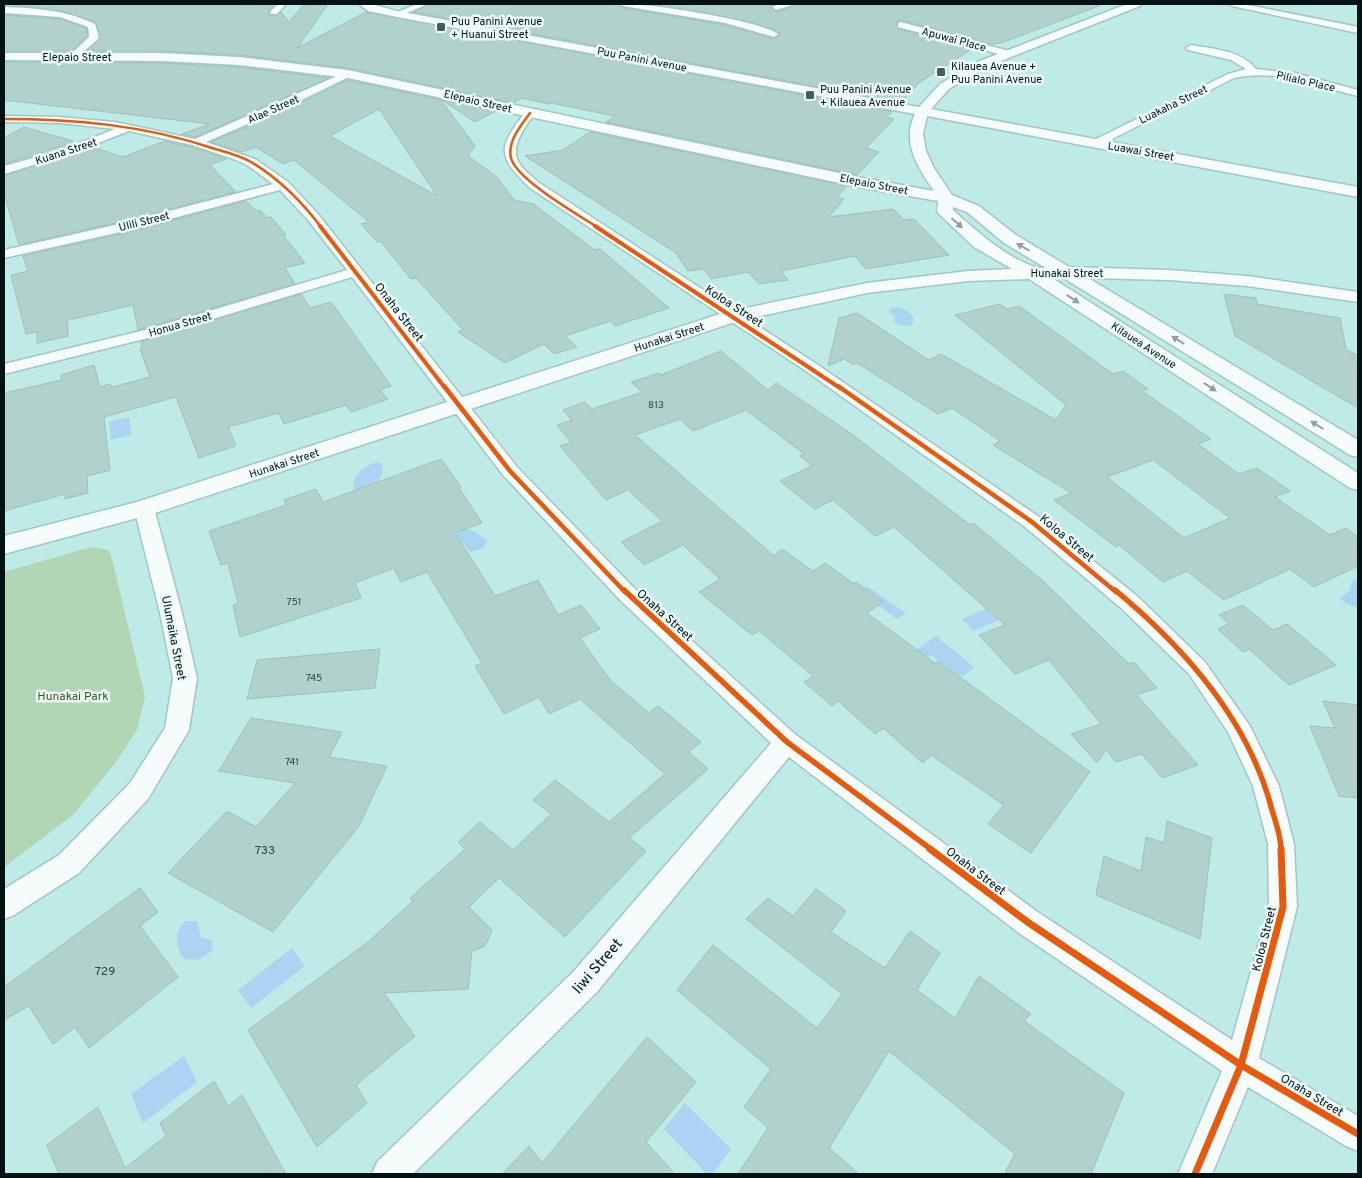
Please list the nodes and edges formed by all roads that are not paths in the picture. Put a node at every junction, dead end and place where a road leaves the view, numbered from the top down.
1 (282, 4) edge
2 (364, 4) edge
3 (424, 4) edge
4 (623, 4) edge
5 (792, 4) edge
6 (1136, 4) edge
7 (1232, 4) edge
8 (776, 8) dead end
9 (4, 10) edge
10 (274, 12) dead end
11 (397, 14) junction
12 (901, 25) dead end
13 (1358, 30) edge
14 (774, 34) dead end
15 (1191, 48) dead end
16 (1006, 53) junction
17 (74, 56) junction
18 (4, 57) edge
19 (1253, 72) junction
20 (348, 74) junction
21 (1358, 94) edge
22 (923, 110) junction
23 (530, 112) junction
24 (4, 120) edge
25 (126, 128) junction
26 (197, 142) junction
27 (1096, 143) junction
28 (922, 156) junction
29 (4, 170) edge
30 (858, 182) junction
31 (284, 186) junction
32 (1358, 192) edge
33 (946, 198) junction
34 (980, 243) junction
35 (4, 254) edge
36 (355, 272) junction
37 (1064, 272) junction
38 (1032, 273) junction
39 (1168, 275) junction
40 (968, 276) junction
41 (1358, 297) edge
42 (733, 316) junction
43 (1145, 319) junction
44 (4, 370) edge
45 (461, 406) junction
46 (1358, 450) edge
47 (1358, 483) edge
48 (144, 508) junction
49 (4, 545) edge
50 (787, 742) junction
51 (4, 905) edge
52 (1241, 1065) junction
53 (1358, 1134) edge
54 (389, 1174) edge
55 (1195, 1174) edge

1 - 10 street
2 - 11 street, Puu Panini Avenue
3 - 11 street
4 - 14 street
5 - 8 street
6 - 16 street, Kilauea Avenue
7 - 13 street
9 - 17 street
11 - 22 street, Puu Panini Avenue
12 - 16 street, Apuwai Place
15 - 19 street
16 - 22 street, Kilauea Avenue
17 - 18 street, Elepaio Street
17 - 20 street, Elepaio Street
19 - 21 street, Pilialo Place
19 - 27 street, Luakaha Street
20 - 23 street, Elepaio Street
20 - 26 street, Alae Street
22 - 27 street, Luawai Street
22 - 28 street, Kilauea Avenue
23 - 30 street, Elepaio Street
23 - 42 street, Koloa Street
24 - 25 street, Onaha Street
25 - 26 street, Onaha Street
25 - 29 street, Kuana Street
26 - 31 street, Onaha Street
27 - 32 street, Luawai Street
28 - 30 street
28 - 33 street, Kilauea Avenue
30 - 33 street, Elepaio Street
31 - 35 street, Ulili Street
31 - 36 street, Onaha Street
33 -> 34 street, Kilauea Avenue
37 -> 33 street, Kilauea Avenue
34 - 38 street, Kilauea Avenue
34 - 40 street
36 - 44 street, Honua Street
36 - 45 street, Onaha Street
37 - 38 street, Hunakai Street
37 - 39 street, Hunakai Street
37 - 43 street, Kilauea Avenue
38 - 40 street, Hunakai Street
38 -> 47 street, Kilauea Avenue
39 - 41 street, Hunakai Street
39 - 43 street
40 - 42 street, Hunakai Street
42 - 45 street, Hunakai Street
42 - 52 street, Koloa Street
46 -> 43 street, Kilauea Avenue
45 - 48 street, Hunakai Street
45 - 50 street, Onaha Street
48 - 49 street, Hunakai Street
48 - 51 street, Ulumaika Street
50 - 52 street, Onaha Street
50 - 54 street, Iiwi Street
52 - 53 street, Onaha Street
52 - 55 street, Koloa Street

